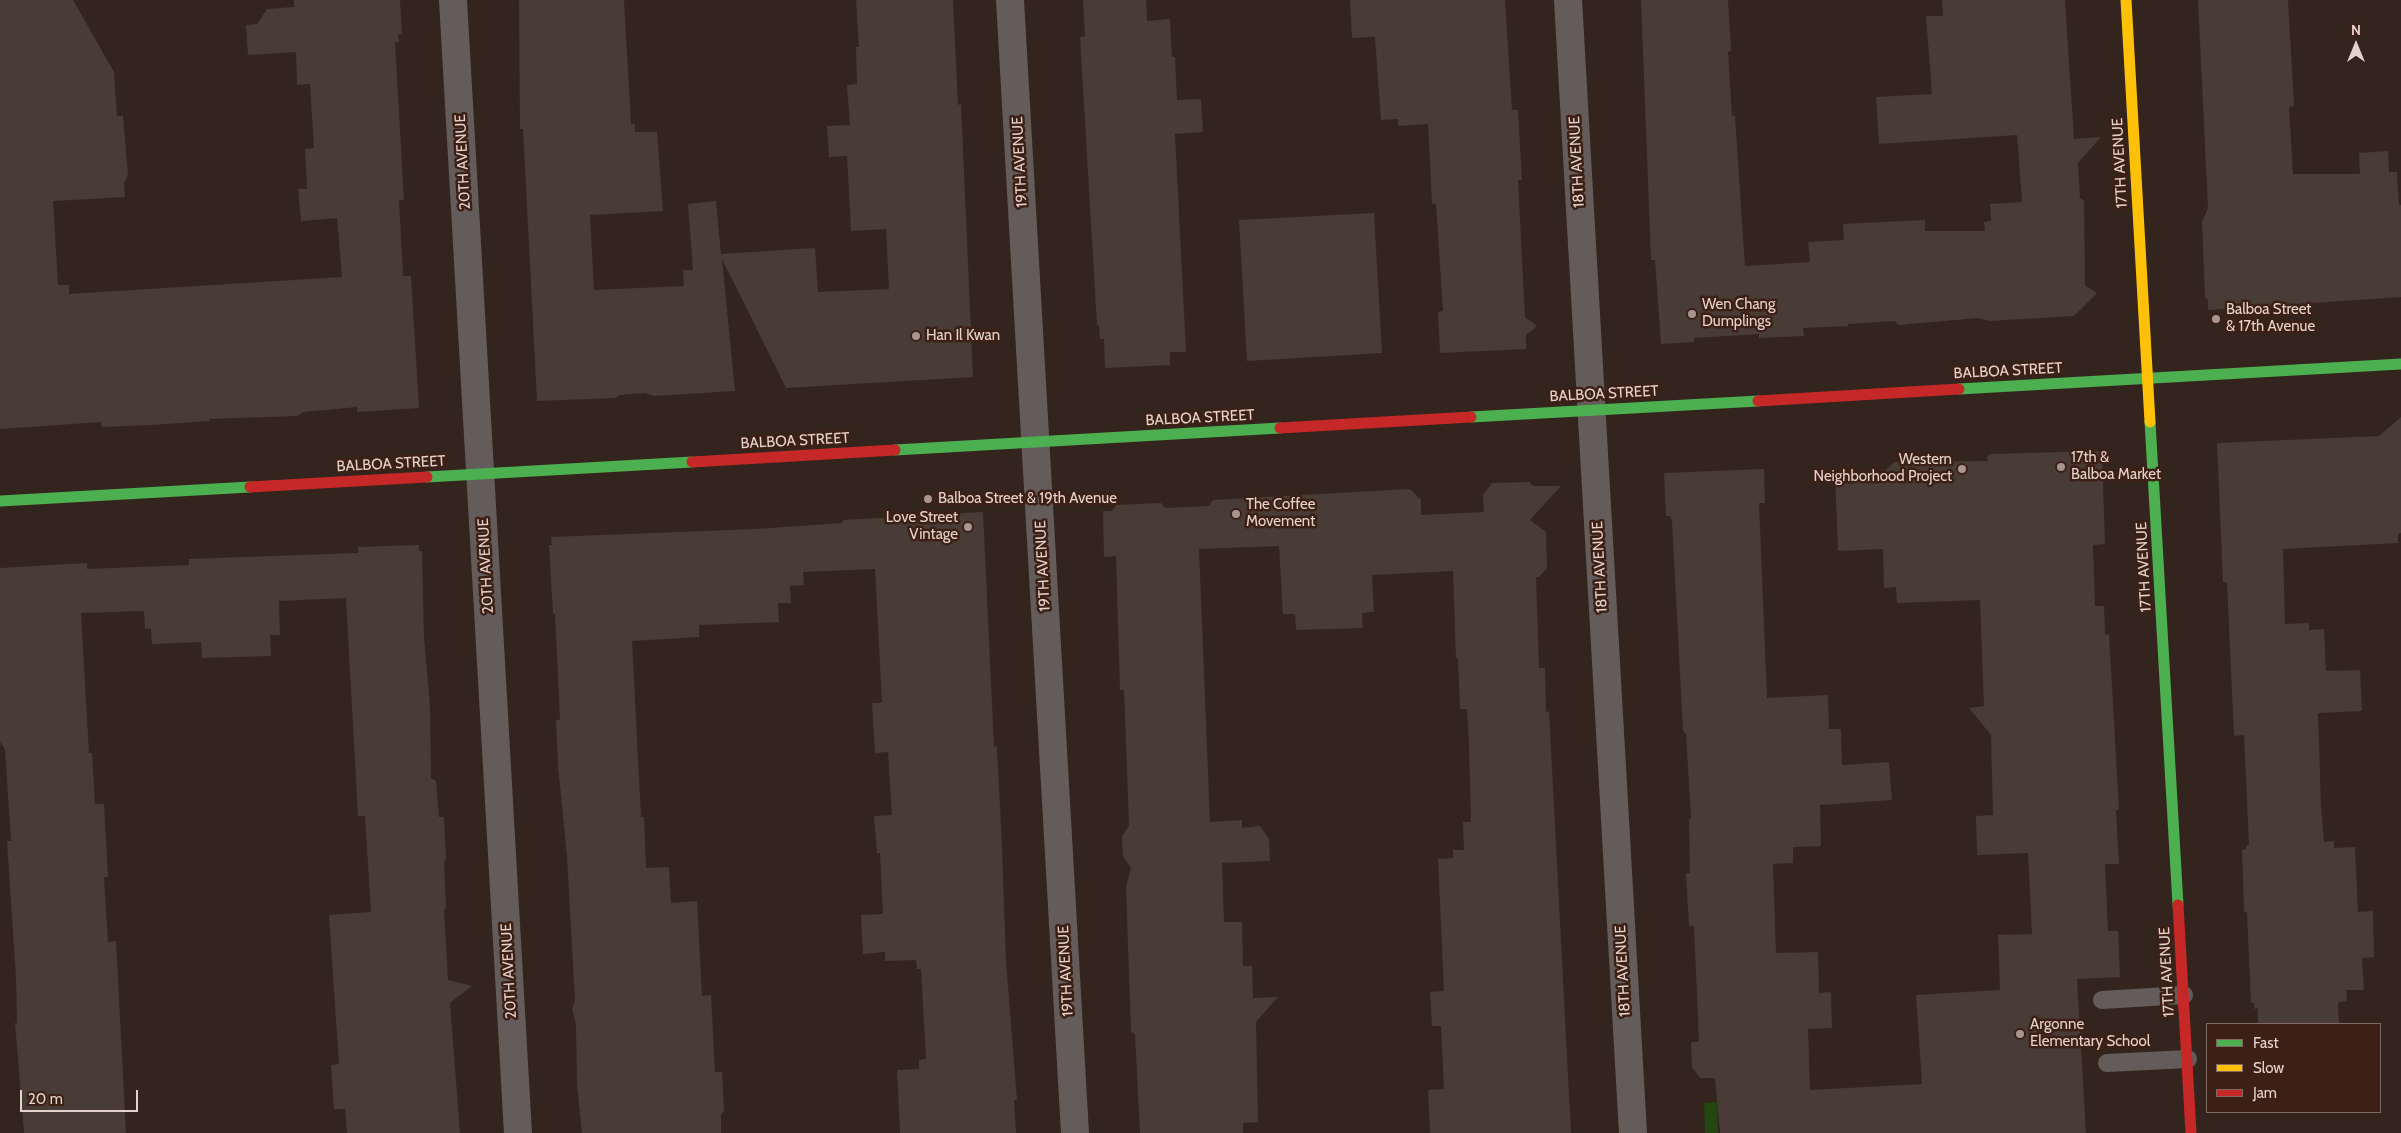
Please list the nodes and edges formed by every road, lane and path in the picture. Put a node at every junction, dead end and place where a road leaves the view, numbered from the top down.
1 (454, 0) edge
2 (1010, 0) edge
3 (1568, 0) edge
4 (2126, 0) edge
5 (2401, 364) edge
6 (2148, 378) junction
7 (1591, 410) junction
8 (1036, 442) junction
9 (480, 474) junction
10 (0, 501) edge
11 (2184, 995) junction
12 (2102, 1000) dead end
13 (2188, 1059) junction
14 (2107, 1063) dead end
15 (518, 1133) edge
16 (1075, 1133) edge
17 (1633, 1133) edge
18 (2192, 1133) edge

1 - 9 street, 20TH AVENUE
2 - 8 street, 19TH AVENUE
3 - 7 street, 18TH AVENUE
4 - 6 street, 17TH AVENUE
5 - 6 street, BALBOA STREET
6 - 7 street, BALBOA STREET
6 - 11 street, 17TH AVENUE
7 - 8 street, BALBOA STREET
7 - 17 street, 18TH AVENUE
8 - 9 street, BALBOA STREET
8 - 16 street, 19TH AVENUE
9 - 10 street, BALBOA STREET
9 - 15 street, 20TH AVENUE
11 - 12 lane
11 - 13 street, 17TH AVENUE
13 - 14 lane
13 - 18 street, 17TH AVENUE

